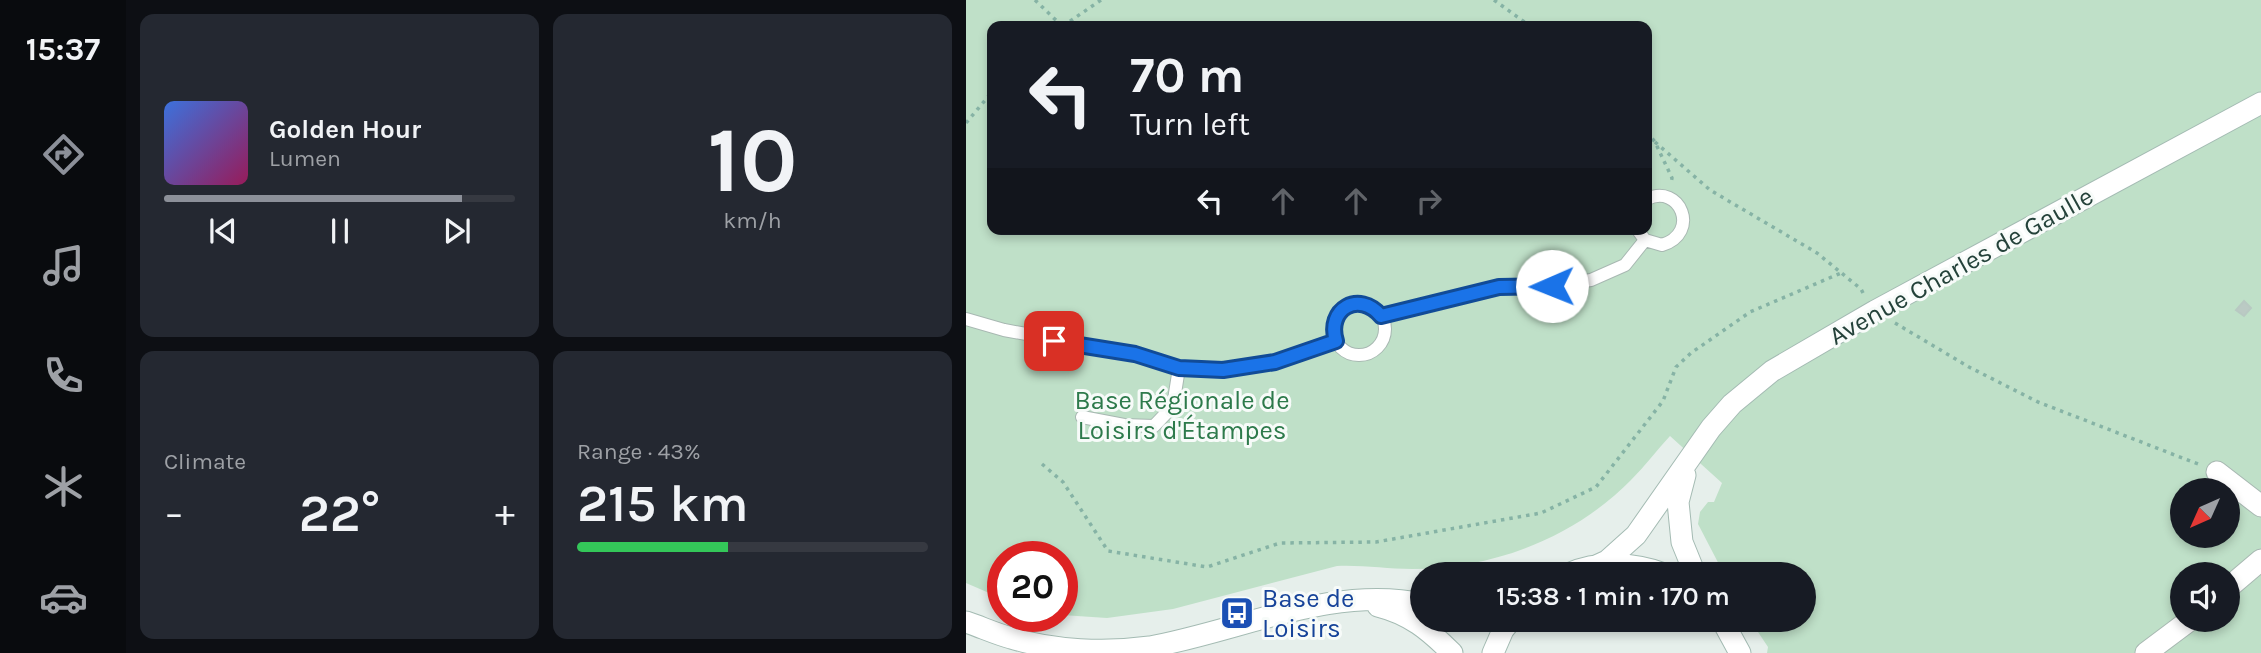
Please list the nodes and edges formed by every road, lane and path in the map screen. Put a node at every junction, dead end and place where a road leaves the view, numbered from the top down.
1 (1035, 0) edge
2 (1101, 0) edge
3 (1494, 0) edge
4 (1058, 21) edge
5 (1070, 21) edge
6 (1523, 21) edge
7 (987, 98) edge
8 (2261, 103) edge
9 (966, 123) edge
10 (1652, 138) edge
11 (1655, 142) junction
12 (1652, 198) edge
13 (1671, 199) junction
14 (1641, 235) edge
15 (1841, 273) junction
16 (1875, 311) junction
17 (1381, 316) junction
18 (966, 319) edge
19 (1336, 341) junction
20 (1179, 368) junction
21 (1082, 417) dead end
22 (1688, 463) junction
23 (1042, 464) dead end
24 (2217, 472) joint
25 (2261, 506) edge
26 (2261, 560) edge
27 (1605, 562) edge
28 (1690, 562) edge
29 (2240, 578) edge
30 (1356, 600) junction
31 (1410, 601) edge
32 (966, 622) edge
33 (1502, 632) edge
34 (1729, 632) edge
35 (2174, 632) edge
36 (1452, 653) edge
37 (1493, 653) edge
38 (1740, 653) edge
39 (2146, 653) edge

1 - 4 path
2 - 5 path
3 - 6 path
7 - 9 path
8 - 16 main road, Avenue Charles de Gaulle
10 - 11 path
11 - 13 path
11 - 15 path
12 - 13 lane
13 - 14 lane
14 - 17 lane
15 - 16 path
15 - 23 path
16 - 22 main road, Avenue Charles de Gaulle
16 - 24 path
17 - 19 lane
17 - 19 lane
18 - 20 lane
19 - 20 lane
20 - 21 lane
22 - 27 main road, Avenue Charles de Gaulle
22 - 28 main road, Avenue Charles de Gaulle
24 - 25 main road
26 - 29 main road
30 - 31 main road
30 - 32 main road
30 - 36 main road
33 - 37 main road
34 - 38 main road
35 - 39 main road

